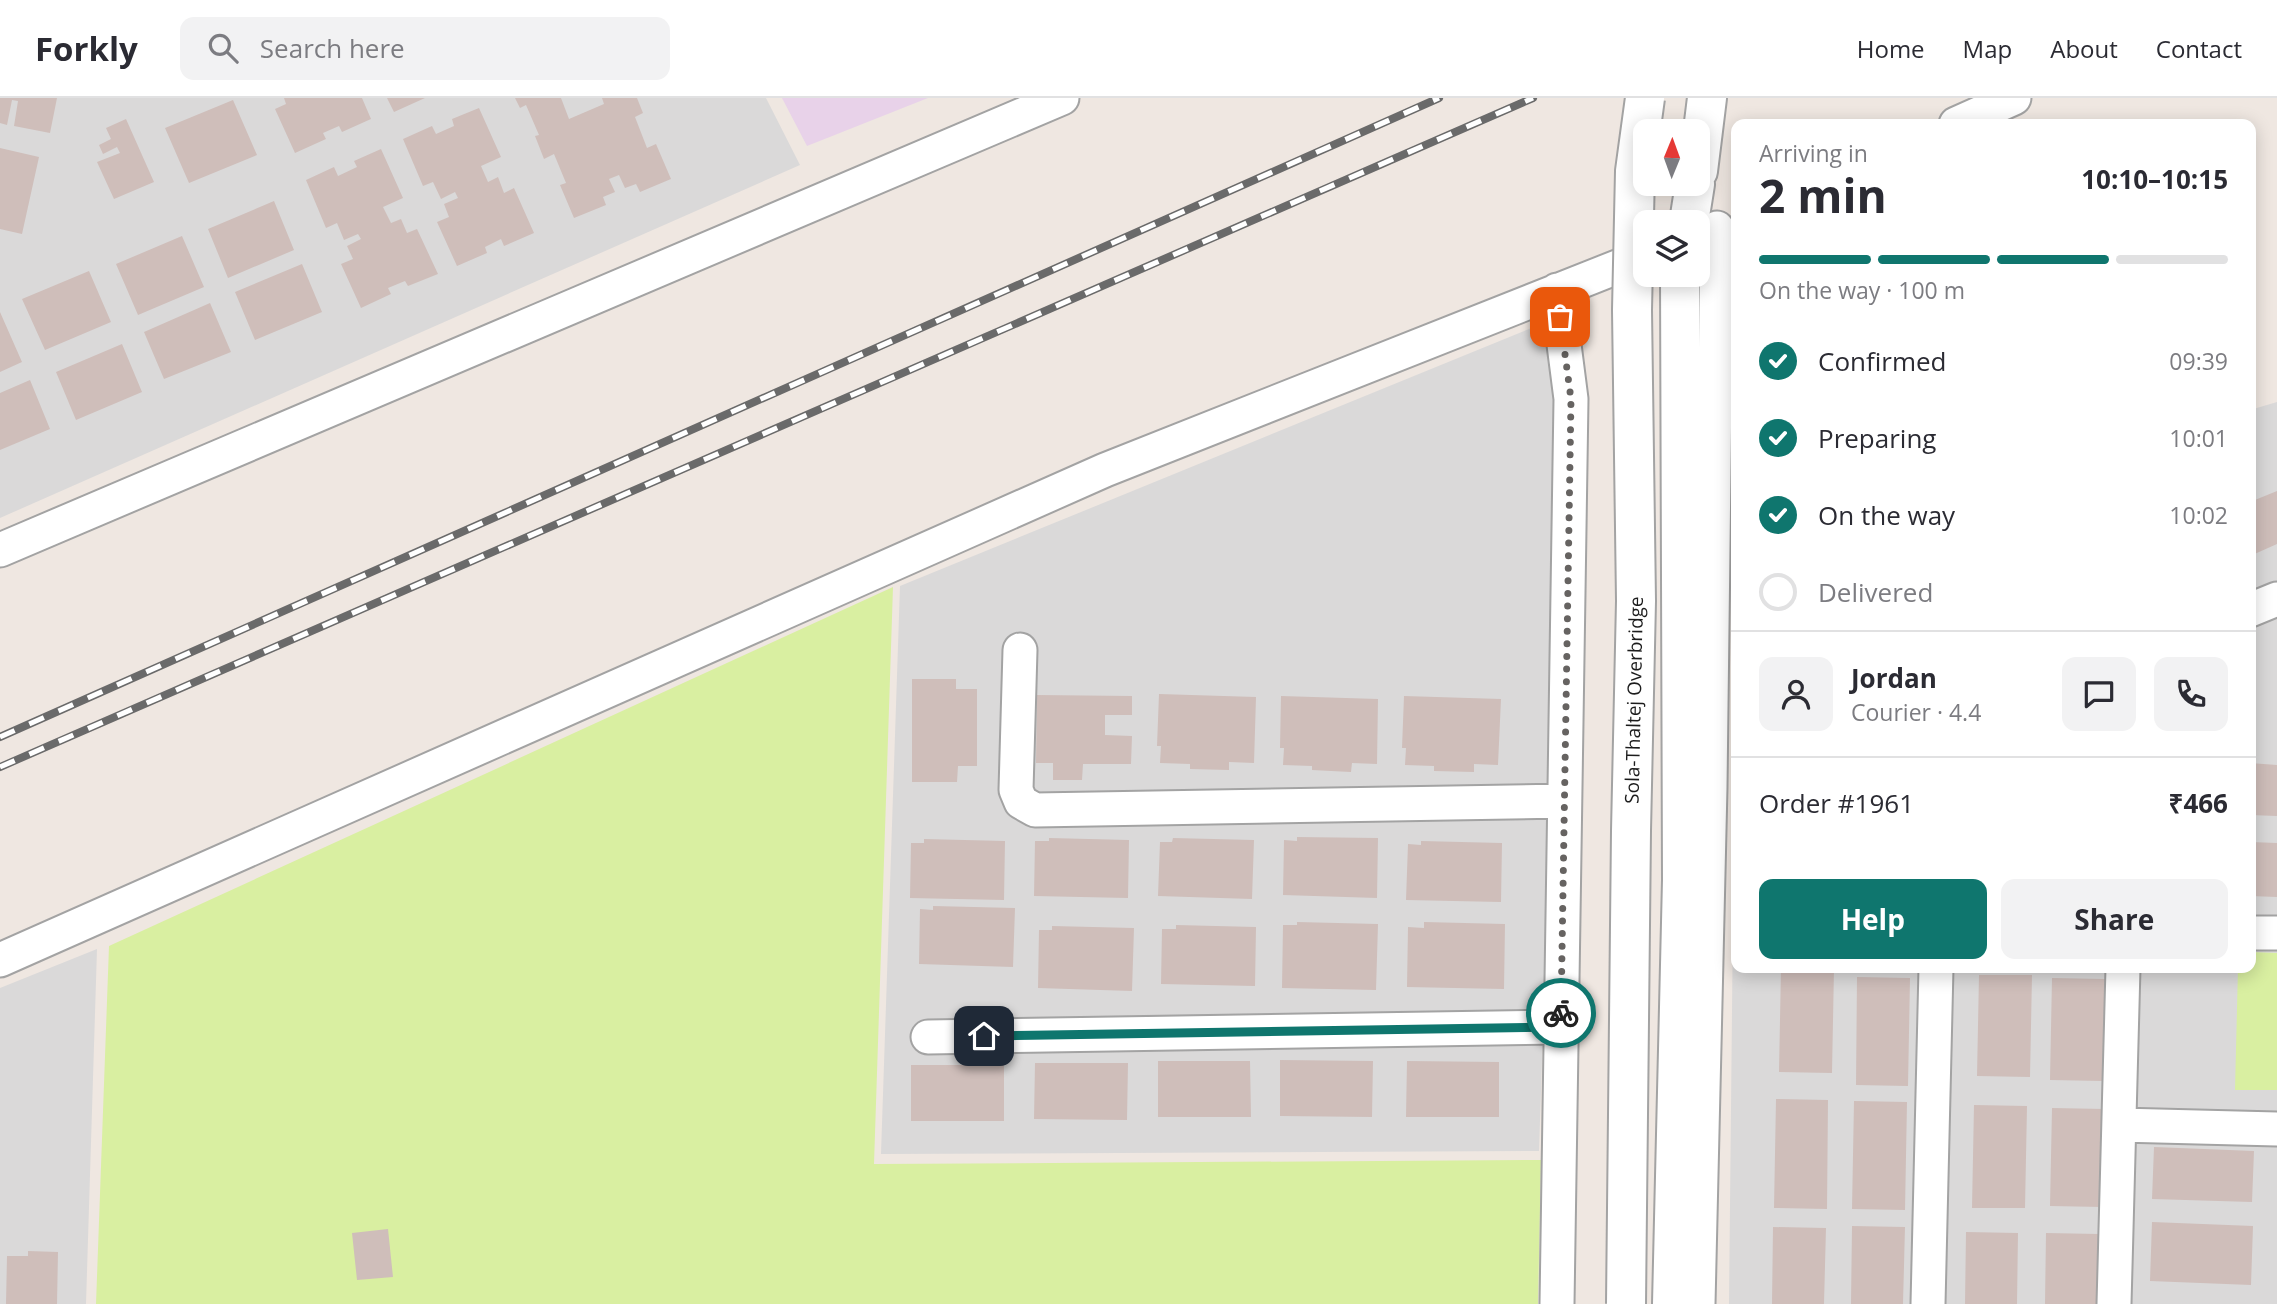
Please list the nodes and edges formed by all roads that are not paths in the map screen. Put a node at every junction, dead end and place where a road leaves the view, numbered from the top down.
1 (1062, 98) edge
2 (1645, 98) edge
3 (1707, 98) edge
4 (2014, 98) edge
5 (1704, 119) edge
6 (1967, 119) edge
7 (1710, 227) edge
8 (1633, 261) edge
9 (1680, 287) edge
10 (1557, 290) junction
11 (0, 550) edge
12 (1020, 650) dead end
13 (1723, 783) edge
14 (1564, 801) junction
15 (2256, 933) edge
16 (2277, 933) edge
17 (0, 960) edge
18 (1936, 973) edge
19 (2123, 973) edge
20 (1560, 1027) junction
21 (928, 1037) dead end
22 (2119, 1125) junction
23 (2277, 1129) edge
24 (1557, 1304) edge
25 (1626, 1304) edge
26 (1672, 1304) edge
27 (1698, 1304) edge
28 (1928, 1304) edge
29 (2114, 1304) edge

1 - 11 street
2 - 25 street, Sola-Thaltej Overbridge, bridge
3 - 5 street
4 - 6 street
7 - 13 street
8 - 10 street
9 - 26 street
10 - 14 street
10 - 17 street
12 - 14 street
13 - 27 street
14 - 20 street
15 - 16 street
18 - 28 street
19 - 22 street
20 - 21 street
20 - 24 street
22 - 23 street
22 - 29 street

